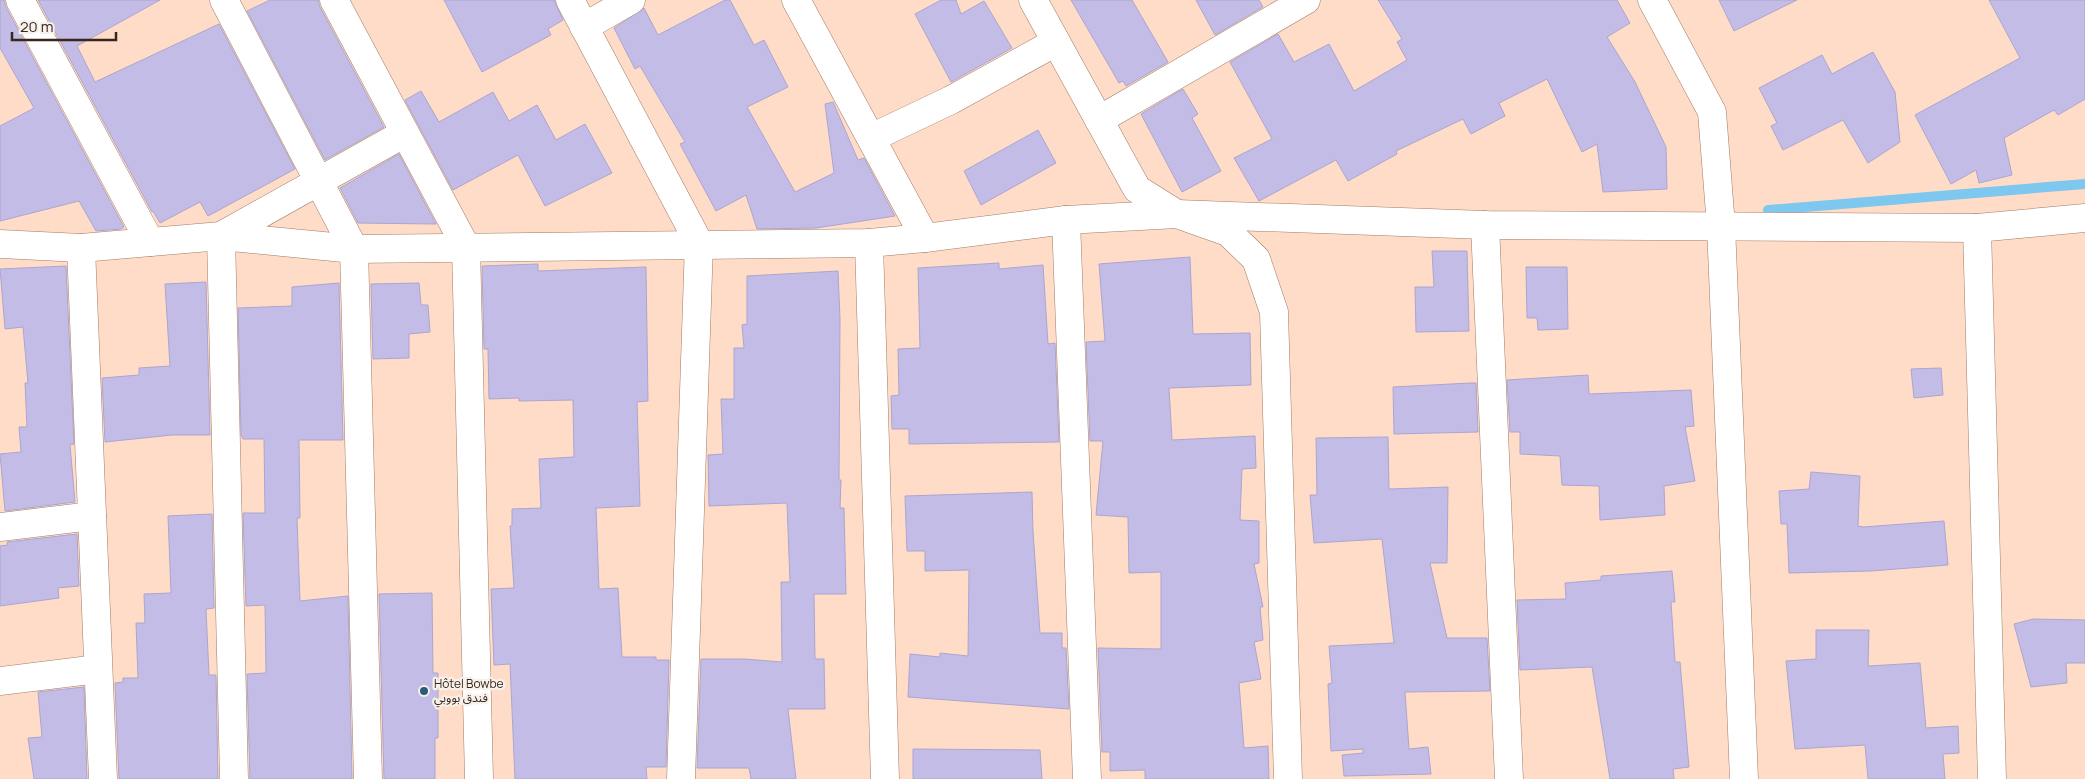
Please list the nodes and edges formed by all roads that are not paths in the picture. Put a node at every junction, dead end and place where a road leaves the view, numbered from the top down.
1 (20, 0) edge
2 (224, 0) edge
3 (334, 0) edge
4 (570, 0) edge
5 (631, 0) edge
6 (796, 0) edge
7 (1033, 0) edge
8 (1652, 0) edge
9 (1295, 3) edge
10 (584, 27) junction
11 (1056, 42) junction
12 (1099, 120) junction
13 (405, 133) junction
14 (871, 138) junction
15 (319, 181) junction
16 (1177, 214) junction
17 (2085, 218) edge
18 (1066, 220) junction
19 (1485, 225) junction
20 (1721, 226) junction
21 (1977, 228) junction
22 (221, 236) junction
23 (925, 238) junction
24 (150, 242) junction
25 (699, 243) junction
26 (869, 243) junction
27 (0, 244) edge
28 (466, 247) junction
29 (81, 248) junction
30 (354, 249) junction
31 (92, 516) junction
32 (0, 527) edge
33 (98, 669) junction
34 (0, 681) edge
35 (103, 779) edge
36 (234, 779) edge
37 (368, 779) edge
38 (479, 779) edge
39 (681, 779) edge
40 (885, 779) edge
41 (1087, 779) edge
42 (1288, 779) edge
43 (1509, 779) edge
44 (1744, 779) edge
45 (1992, 779) edge

1 - 24 street
2 - 15 street
3 - 13 street
4 - 10 street
5 - 10 street
6 - 14 street
7 - 11 street
8 - 20 street
9 - 12 street
10 - 25 street
11 - 12 street
11 - 14 street
12 - 16 street
13 - 15 street
13 - 28 street
14 - 23 street
15 - 22 street
15 - 30 street
16 - 18 street
16 - 19 street
16 - 42 street
17 - 21 street
18 - 23 street
18 - 41 street
19 - 20 street
19 - 43 street
20 - 21 street
20 - 44 street
21 - 45 street
22 - 24 street
22 - 30 street
22 - 36 street
23 - 26 street
24 - 29 street
25 - 26 street
25 - 28 street
25 - 39 street
26 - 40 street
27 - 29 street
28 - 30 street
28 - 38 street
29 - 31 street
30 - 37 street
31 - 32 street
31 - 33 street
33 - 34 street
33 - 35 street

